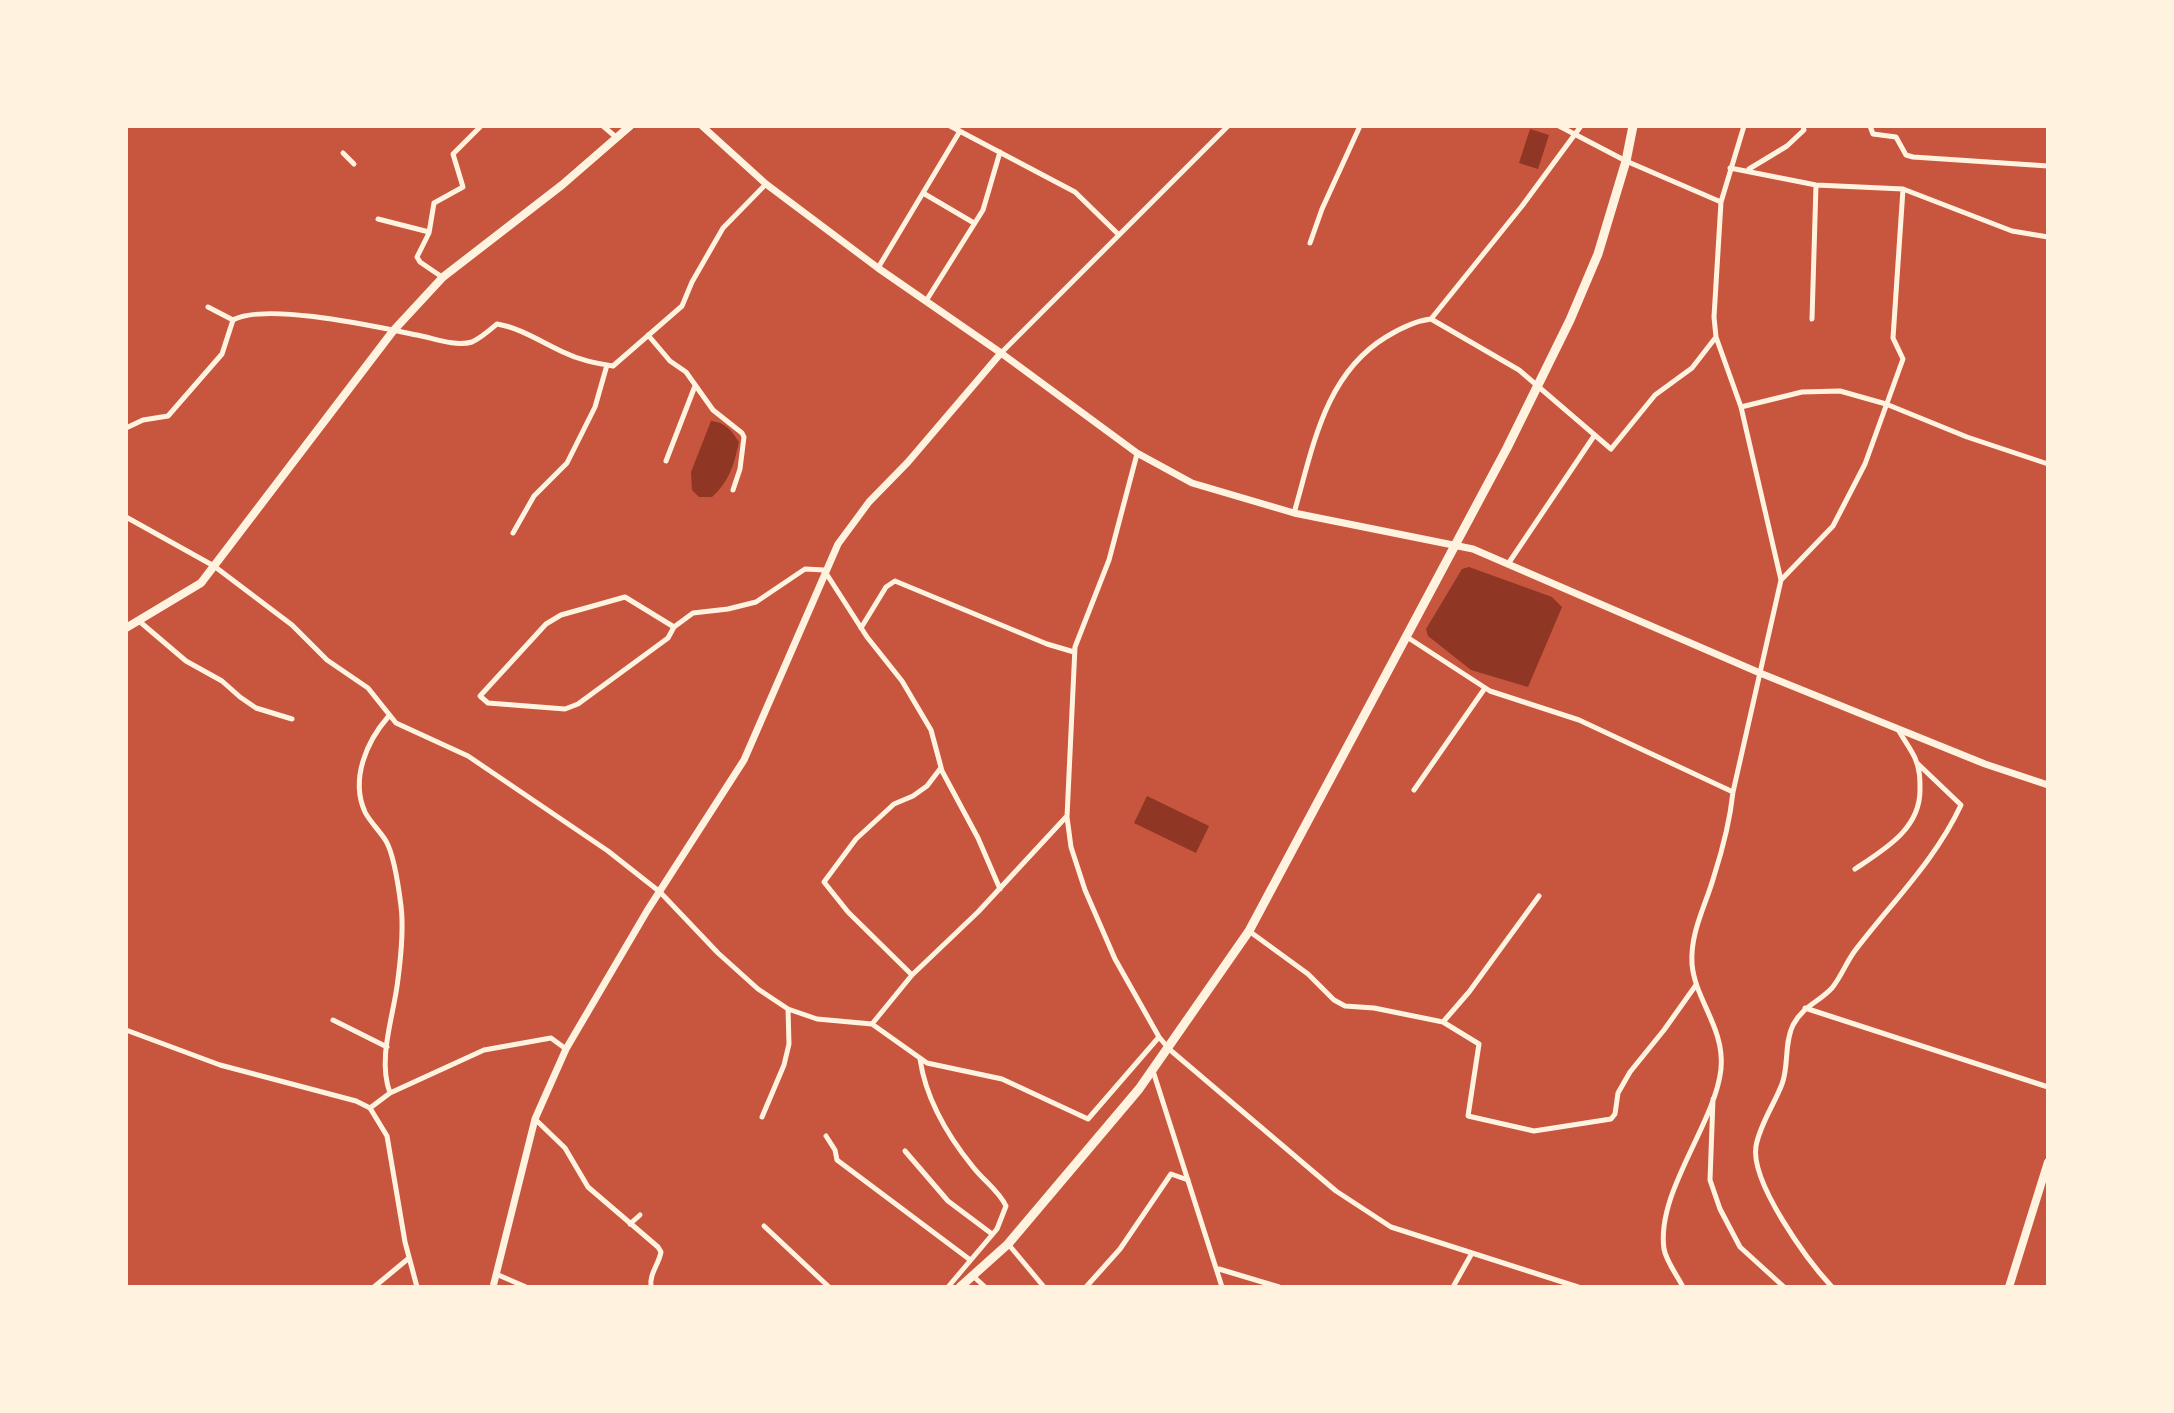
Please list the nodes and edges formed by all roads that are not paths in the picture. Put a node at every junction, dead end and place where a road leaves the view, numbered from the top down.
1 (481, 126) edge
2 (603, 126) edge
3 (630, 126) edge
4 (702, 126) edge
5 (950, 126) edge
6 (1228, 126) edge
7 (1360, 126) edge
8 (1559, 126) edge
9 (1581, 126) edge
10 (1633, 126) edge
11 (1744, 126) edge
12 (1803, 126) edge
13 (1870, 126) edge
14 (960, 131) junction
15 (1575, 134) junction
16 (617, 138) junction
17 (1000, 152) junction
18 (343, 153) dead end
19 (1626, 161) junction
20 (354, 164) dead end
21 (2048, 166) edge
22 (1730, 168) junction
23 (1748, 169) junction
24 (766, 184) junction
25 (1816, 185) junction
26 (1903, 189) junction
27 (923, 193) junction
28 (1721, 202) junction
29 (378, 219) dead end
30 (974, 223) junction
31 (429, 232) junction
32 (1118, 234) junction
33 (2048, 237) edge
34 (1310, 243) dead end
35 (878, 268) junction
36 (443, 277) junction
37 (926, 301) junction
38 (208, 307) dead end
39 (1431, 319) junction
40 (1812, 319) dead end
41 (233, 320) junction
42 (393, 331) junction
43 (648, 335) junction
44 (1716, 337) junction
45 (1001, 353) junction
46 (607, 365) junction
47 (695, 385) junction
48 (1537, 387) junction
49 (1886, 404) junction
50 (1741, 407) junction
51 (126, 428) edge
52 (1594, 436) junction
53 (1137, 453) junction
54 (666, 461) dead end
55 (2048, 464) edge
56 (733, 490) dead end
57 (1294, 513) junction
58 (126, 517) edge
59 (513, 533) dead end
60 (1457, 545) junction
61 (1508, 564) junction
62 (214, 566) junction
63 (824, 570) junction
64 (1781, 580) junction
65 (139, 621) junction
66 (674, 627) junction
67 (126, 628) edge
68 (861, 628) junction
69 (1405, 636) junction
70 (1074, 652) junction
71 (1760, 673) junction
72 (1485, 688) junction
73 (388, 717) junction
74 (292, 719) dead end
75 (1899, 730) junction
76 (1917, 763) junction
77 (941, 768) junction
78 (2048, 785) edge
79 (1414, 790) dead end
80 (1733, 792) junction
81 (1067, 817) junction
82 (1855, 869) dead end
83 (1000, 889) junction
84 (660, 892) junction
85 (1539, 896) dead end
86 (1249, 931) junction
87 (912, 975) junction
88 (1696, 984) junction
89 (1804, 1008) junction
90 (788, 1009) junction
91 (333, 1020) dead end
92 (1443, 1022) junction
93 (872, 1024) junction
94 (126, 1030) edge
95 (1159, 1037) junction
96 (387, 1047) junction
97 (566, 1049) junction
98 (1169, 1049) junction
99 (920, 1059) junction
100 (1153, 1070) junction
101 (2048, 1087) edge
102 (390, 1093) junction
103 (1714, 1094) junction
104 (370, 1108) junction
105 (762, 1117) dead end
106 (535, 1119) junction
107 (826, 1136) dead end
108 (905, 1151) dead end
109 (2048, 1162) edge
110 (1189, 1180) junction
111 (640, 1215) dead end
112 (630, 1224) junction
113 (764, 1226) dead end
114 (992, 1234) junction
115 (1008, 1244) junction
116 (1472, 1253) junction
117 (409, 1258) junction
118 (969, 1259) junction
119 (1218, 1268) junction
120 (496, 1274) junction
121 (973, 1276) junction
122 (1553, 1278) junction
123 (374, 1287) edge
124 (417, 1287) edge
125 (493, 1287) edge
126 (526, 1287) edge
127 (651, 1287) edge
128 (829, 1287) edge
129 (948, 1287) edge
130 (960, 1287) edge
131 (985, 1287) edge
132 (1044, 1287) edge
133 (1086, 1287) edge
134 (1222, 1287) edge
135 (1279, 1287) edge
136 (1453, 1287) edge
137 (1548, 1287) edge
138 (1577, 1287) edge
139 (1683, 1287) edge
140 (1784, 1287) edge
141 (1832, 1287) edge
142 (2009, 1287) edge

1 - 31 street
2 - 16 street
3 - 16 main road
4 - 24 street
5 - 14 street
6 - 32 street
7 - 34 street
8 - 15 street
9 - 15 street
10 - 19 highway
11 - 22 street
12 - 23 street
13 - 21 street
14 - 17 street
14 - 27 street
15 - 19 street
15 - 39 street
16 - 36 main road
17 - 30 street
17 - 32 street
18 - 20 street
19 - 28 street
19 - 48 highway
22 - 23 street
22 - 28 street
23 - 25 street
24 - 35 street
24 - 43 street
25 - 26 street
25 - 40 street
26 - 33 street
26 - 49 street
27 - 30 street
27 - 35 street
28 - 44 street
29 - 31 street
30 - 37 street
31 - 36 street
32 - 45 street
35 - 37 street
36 - 42 main road
37 - 45 street
38 - 41 street
39 - 48 street
39 - 57 street
41 - 42 street
41 - 51 street
42 - 46 street
42 - 62 main road
43 - 46 street
43 - 47 street
44 - 50 street
44 - 52 street
45 - 53 street
45 - 63 street
46 - 59 street
47 - 54 street
47 - 56 street
48 - 52 street
48 - 60 highway
49 - 50 street
49 - 55 street
49 - 64 street
50 - 64 street
52 - 61 street
53 - 57 street
53 - 70 street
57 - 60 street
58 - 62 street
60 - 61 street
60 - 69 highway
61 - 71 street
62 - 65 main road
62 - 73 street
63 - 66 street
63 - 68 street
63 - 84 street
64 - 71 street
65 - 67 main road
65 - 74 street
66 - 66 street
68 - 70 street
68 - 77 street
69 - 72 street
69 - 86 highway
70 - 81 street
71 - 75 street
71 - 80 street
72 - 79 street
72 - 80 street
73 - 84 street
73 - 96 street
75 - 76 street
75 - 78 street
76 - 82 street
76 - 89 street
77 - 83 street
77 - 87 street
80 - 88 street
81 - 83 street
81 - 95 street
83 - 87 street
84 - 90 street
84 - 97 street
85 - 92 street
86 - 92 street
86 - 98 highway
87 - 93 street
88 - 92 street
88 - 103 street
89 - 101 street
89 - 141 street
90 - 93 street
90 - 105 street
91 - 96 street
93 - 99 street
94 - 104 street
95 - 98 street
95 - 99 street
96 - 102 street
97 - 102 street
97 - 106 street
98 - 100 highway
98 - 116 street
99 - 114 street
100 - 110 street
100 - 115 highway
102 - 104 street
103 - 139 street
103 - 140 street
104 - 117 street
106 - 112 street
106 - 120 street
107 - 118 street
108 - 114 street
109 - 142 main road
110 - 119 street
110 - 133 street
111 - 112 street
112 - 127 street
113 - 128 street
114 - 118 street
115 - 121 highway
115 - 132 street
116 - 122 street
116 - 136 street
117 - 123 street
117 - 124 street
118 - 129 street
119 - 134 street
119 - 135 street
120 - 125 street
120 - 126 street
121 - 130 highway
121 - 131 street
122 - 137 street
122 - 138 street

